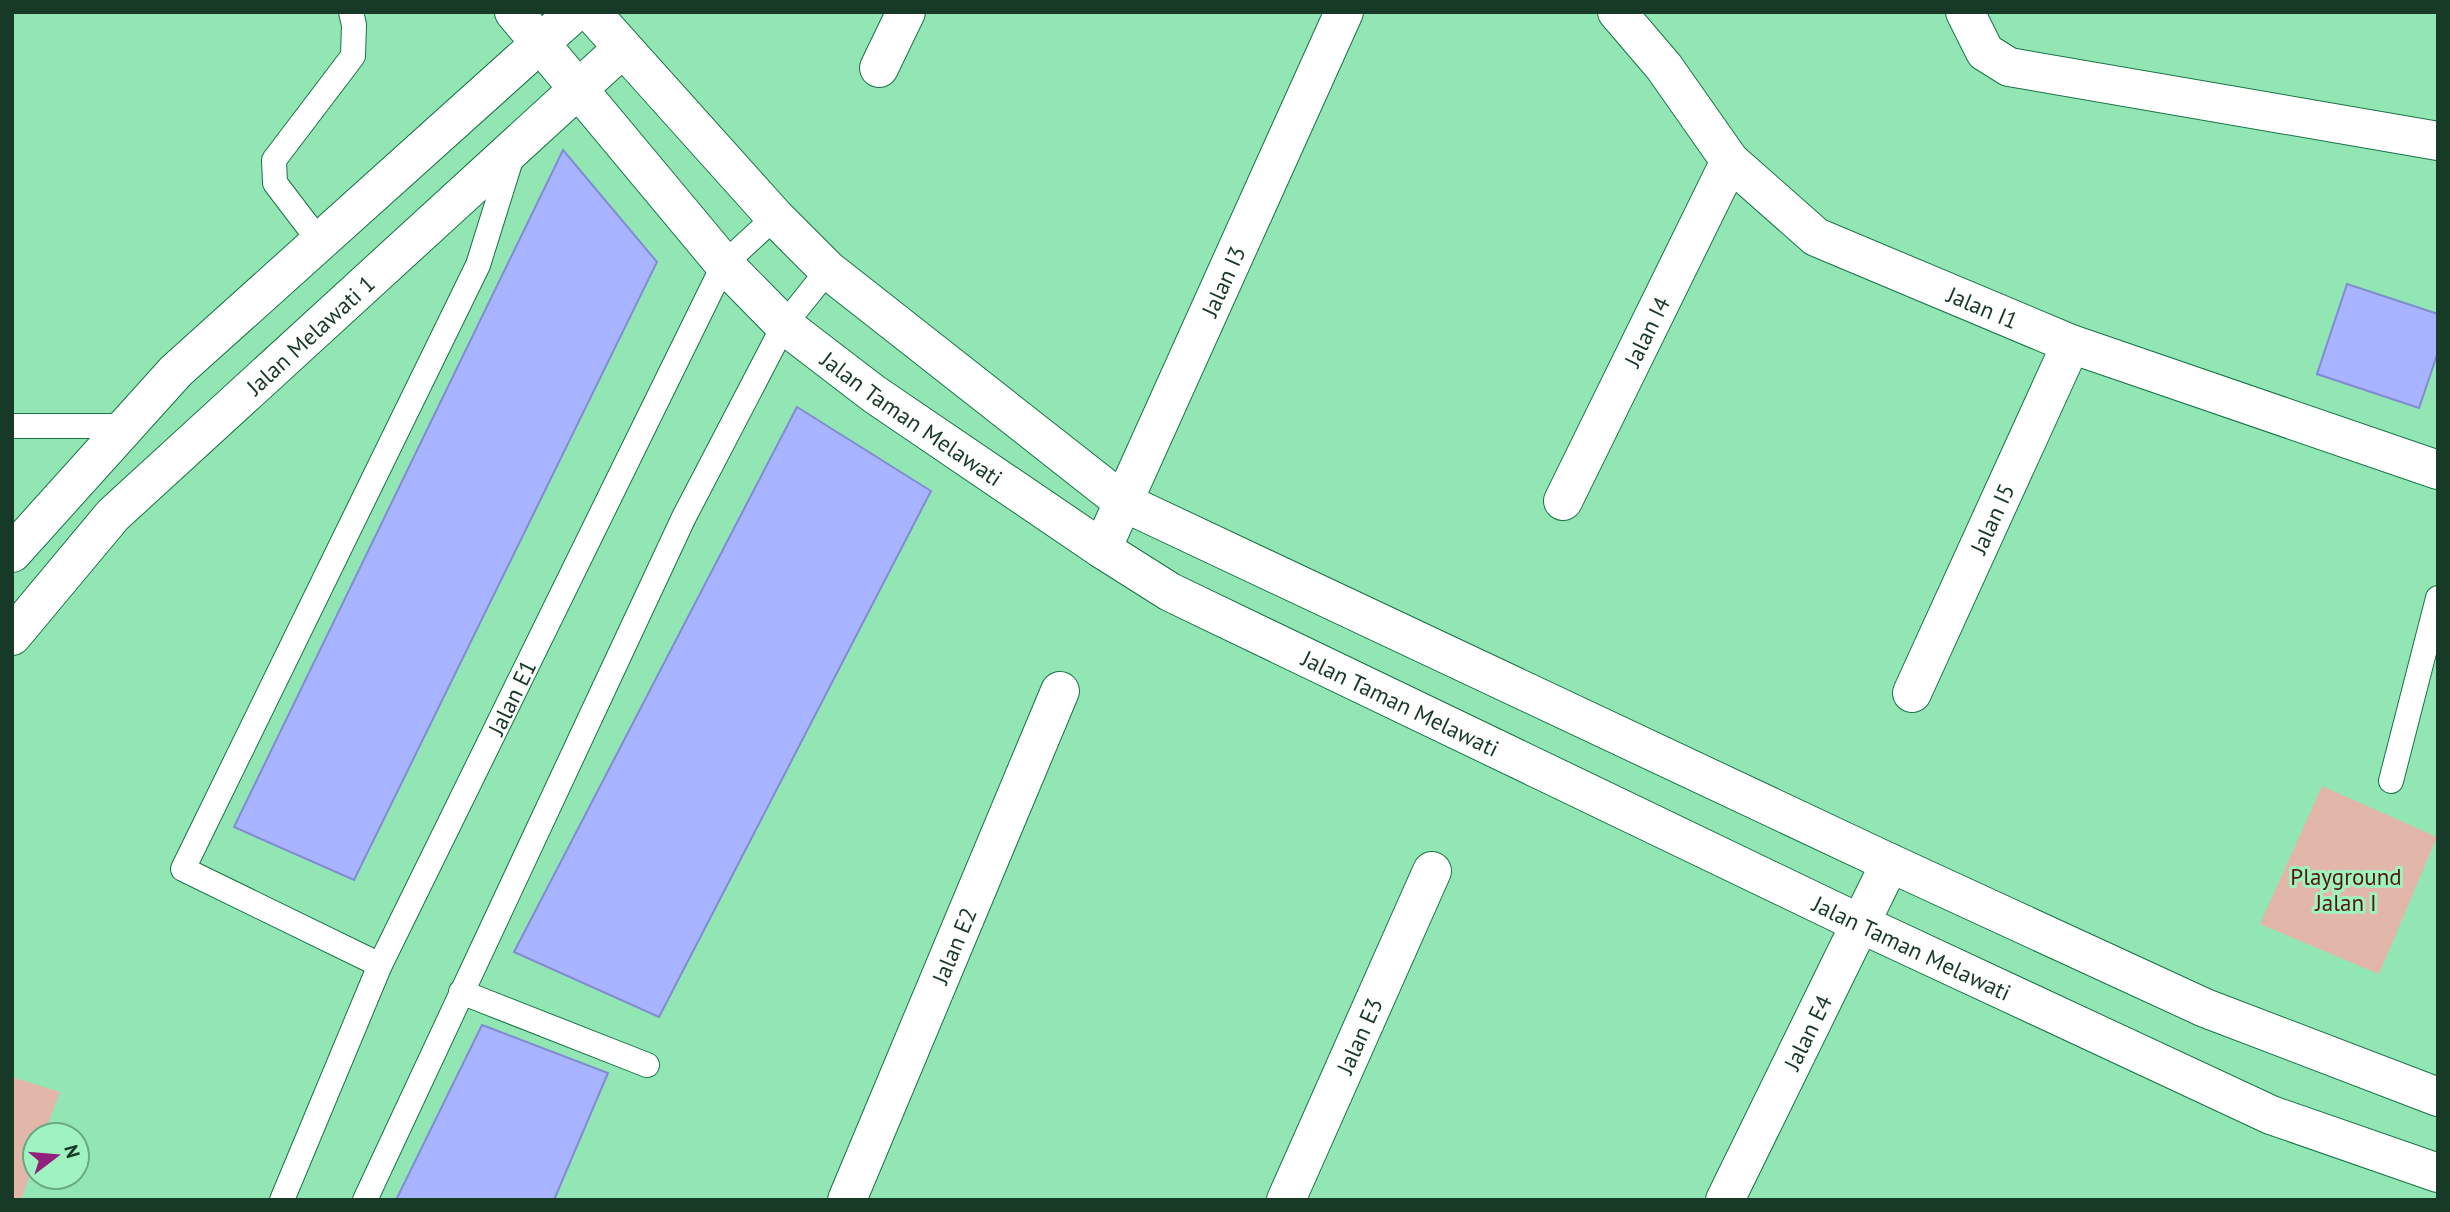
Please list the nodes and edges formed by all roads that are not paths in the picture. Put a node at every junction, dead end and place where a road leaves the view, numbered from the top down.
1 (351, 12) edge
2 (514, 12) edge
3 (575, 12) edge
4 (591, 12) edge
5 (906, 12) edge
6 (1345, 12) edge
7 (1617, 12) edge
8 (1965, 12) edge
9 (540, 44) junction
10 (623, 48) junction
11 (879, 68) dead end
12 (578, 87) junction
13 (2438, 141) edge
14 (515, 146) junction
15 (1730, 160) junction
16 (775, 217) junction
17 (320, 242) junction
18 (724, 264) junction
19 (828, 270) junction
20 (784, 325) junction
21 (2071, 344) junction
22 (12, 426) edge
23 (127, 426) junction
24 (2438, 470) edge
25 (1563, 500) dead end
26 (1123, 502) junction
27 (1102, 549) junction
28 (12, 553) edge
29 (2438, 598) edge
30 (12, 636) edge
31 (1060, 691) dead end
32 (1912, 693) dead end
33 (2391, 781) dead end
34 (1890, 863) junction
35 (1432, 871) dead end
36 (1861, 924) junction
37 (380, 965) junction
38 (461, 992) junction
39 (647, 1065) dead end
40 (2438, 1097) edge
41 (2438, 1173) edge
42 (282, 1200) edge
43 (365, 1200) edge
44 (847, 1200) edge
45 (1286, 1200) edge
46 (1725, 1200) edge

1 - 17 lane
2 - 9 street, Jalan Taman Melawati
3 - 9 street
4 - 10 street
5 - 11 street
6 - 26 street, Jalan I3
7 - 15 street, Jalan I1
8 - 13 street
9 - 12 street, Jalan Taman Melawati
9 - 17 street
10 - 12 street, Jalan Melawati 1
10 - 16 street
12 - 14 street, Jalan Melawati 1
12 - 18 street, Jalan Taman Melawati
14 - 30 street, Jalan Melawati 1
14 - 37 lane
15 - 21 street, Jalan I1
15 - 25 street, Jalan I4
16 - 18 lane, Jalan E1
16 - 19 street
17 - 23 street
18 - 20 street, Jalan Taman Melawati
18 - 37 lane, Jalan E1
19 - 20 lane
19 - 26 street
20 - 27 street, Jalan Taman Melawati
20 - 38 lane
21 - 24 street, Jalan I1
21 - 32 street, Jalan I5
22 - 23 lane
23 - 28 street
26 - 27 street, Jalan I3
26 - 34 street
27 - 36 street, Jalan Taman Melawati
29 - 33 lane
31 - 44 street, Jalan E2
34 - 36 street, Jalan E4
34 - 40 street
35 - 45 street, Jalan E3
36 - 41 street, Jalan Taman Melawati
36 - 46 street, Jalan E4
37 - 42 lane, Jalan E1
38 - 39 lane
38 - 43 lane

